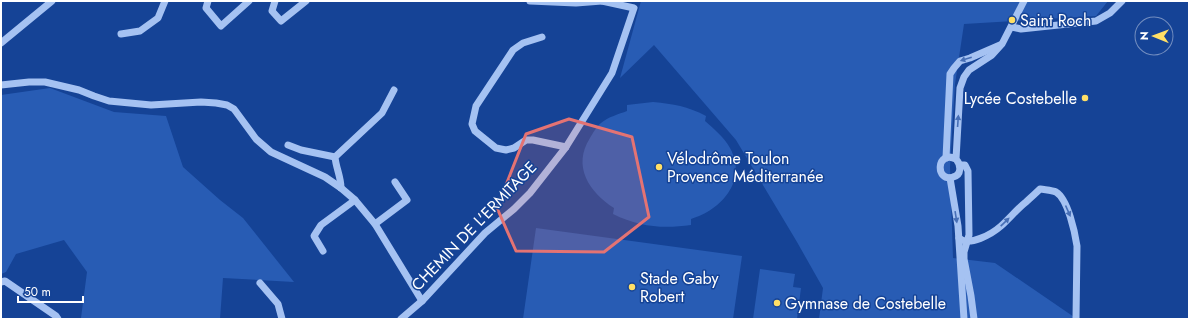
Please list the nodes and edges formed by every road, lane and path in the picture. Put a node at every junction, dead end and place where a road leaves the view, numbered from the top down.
1 (52, 1) edge
2 (165, 1) edge
3 (208, 1) edge
4 (249, 1) edge
5 (275, 1) edge
6 (306, 1) edge
7 (530, 1) edge
8 (602, 1) edge
9 (1024, 1) edge
10 (1122, 1) edge
11 (1012, 27) junction
12 (121, 34) dead end
13 (542, 36) dead end
14 (1, 43) edge
15 (1002, 44) junction
16 (1, 85) edge
17 (394, 90) dead end
18 (288, 146) dead end
19 (566, 147) junction
20 (335, 157) junction
21 (946, 158) junction
22 (958, 162) junction
23 (950, 178) junction
24 (395, 182) dead end
25 (342, 188) junction
26 (355, 200) junction
27 (375, 224) junction
28 (958, 238) junction
29 (968, 241) junction
30 (323, 251) dead end
31 (1, 282) edge
32 (260, 283) dead end
33 (422, 301) junction
34 (404, 318) edge
35 (58, 319) edge
36 (282, 319) edge
37 (964, 319) edge
38 (974, 319) edge
39 (1076, 319) edge

1 - 14 street
2 - 12 street
3 - 4 street
5 - 6 street
7 - 8 street
8 - 19 street, CHEMIN DE L'ERMITAGE
9 - 11 street
10 - 11 street
11 - 15 street
13 - 19 street
15 -> 21 street
22 -> 15 street
16 - 25 street
17 - 20 street
18 - 20 street
19 - 33 street, CHEMIN DE L'ERMITAGE
20 - 25 street
21 - 22 street
21 - 23 street
22 - 23 street
22 - 29 street
23 -> 28 street
24 - 27 street
25 - 26 street
26 - 27 street
26 - 30 street
27 - 33 street
28 - 29 street
28 - 37 street
29 - 38 street
29 -> 39 street
31 - 35 street
32 - 36 street
33 - 34 street, CHEMIN DE L'ERMITAGE

